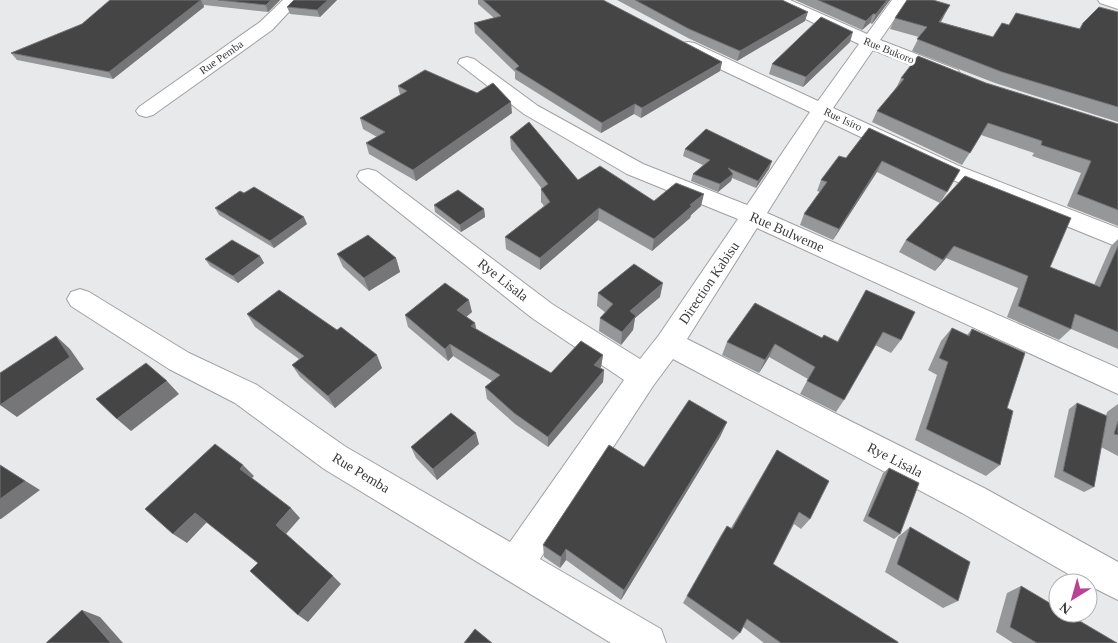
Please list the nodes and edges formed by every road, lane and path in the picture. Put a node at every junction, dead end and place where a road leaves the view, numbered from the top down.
1 (292, 0) edge
2 (777, 0) edge
3 (900, 0) edge
4 (1106, 0) edge
5 (1118, 4) edge
6 (673, 39) edge
7 (871, 42) junction
8 (467, 64) dead end
9 (969, 82) edge
10 (822, 109) junction
11 (146, 111) dead end
12 (368, 176) dead end
13 (753, 216) junction
14 (1118, 238) edge
15 (80, 299) dead end
16 (669, 343) junction
17 (643, 377) junction
18 (1118, 382) edge
19 (515, 565) junction
20 (1118, 582) edge
21 (634, 640) edge

1 - 11 main road, Rue Pemba
2 - 7 main road, Rue Bukoro
3 - 7 main road, Direction Kabisu
4 - 5 main road
6 - 10 main road, Rue Isiro
7 - 9 main road, Rue Bukoro
7 - 10 main road, Direction Kabisu
8 - 13 main road, Rue Bulweme
10 - 13 main road, Direction Kabisu
10 - 14 main road, Rue Isiro
12 - 17 main road, Rye Lisala
13 - 16 main road, Direction Kabisu
13 - 18 main road, Rue Bulweme
15 - 19 main road, Rue Pemba
16 - 17 main road, Direction Kabisu
16 - 20 main road, Rye Lisala
17 - 19 main road, Direction Kabisu
19 - 21 main road, Rue Pemba

